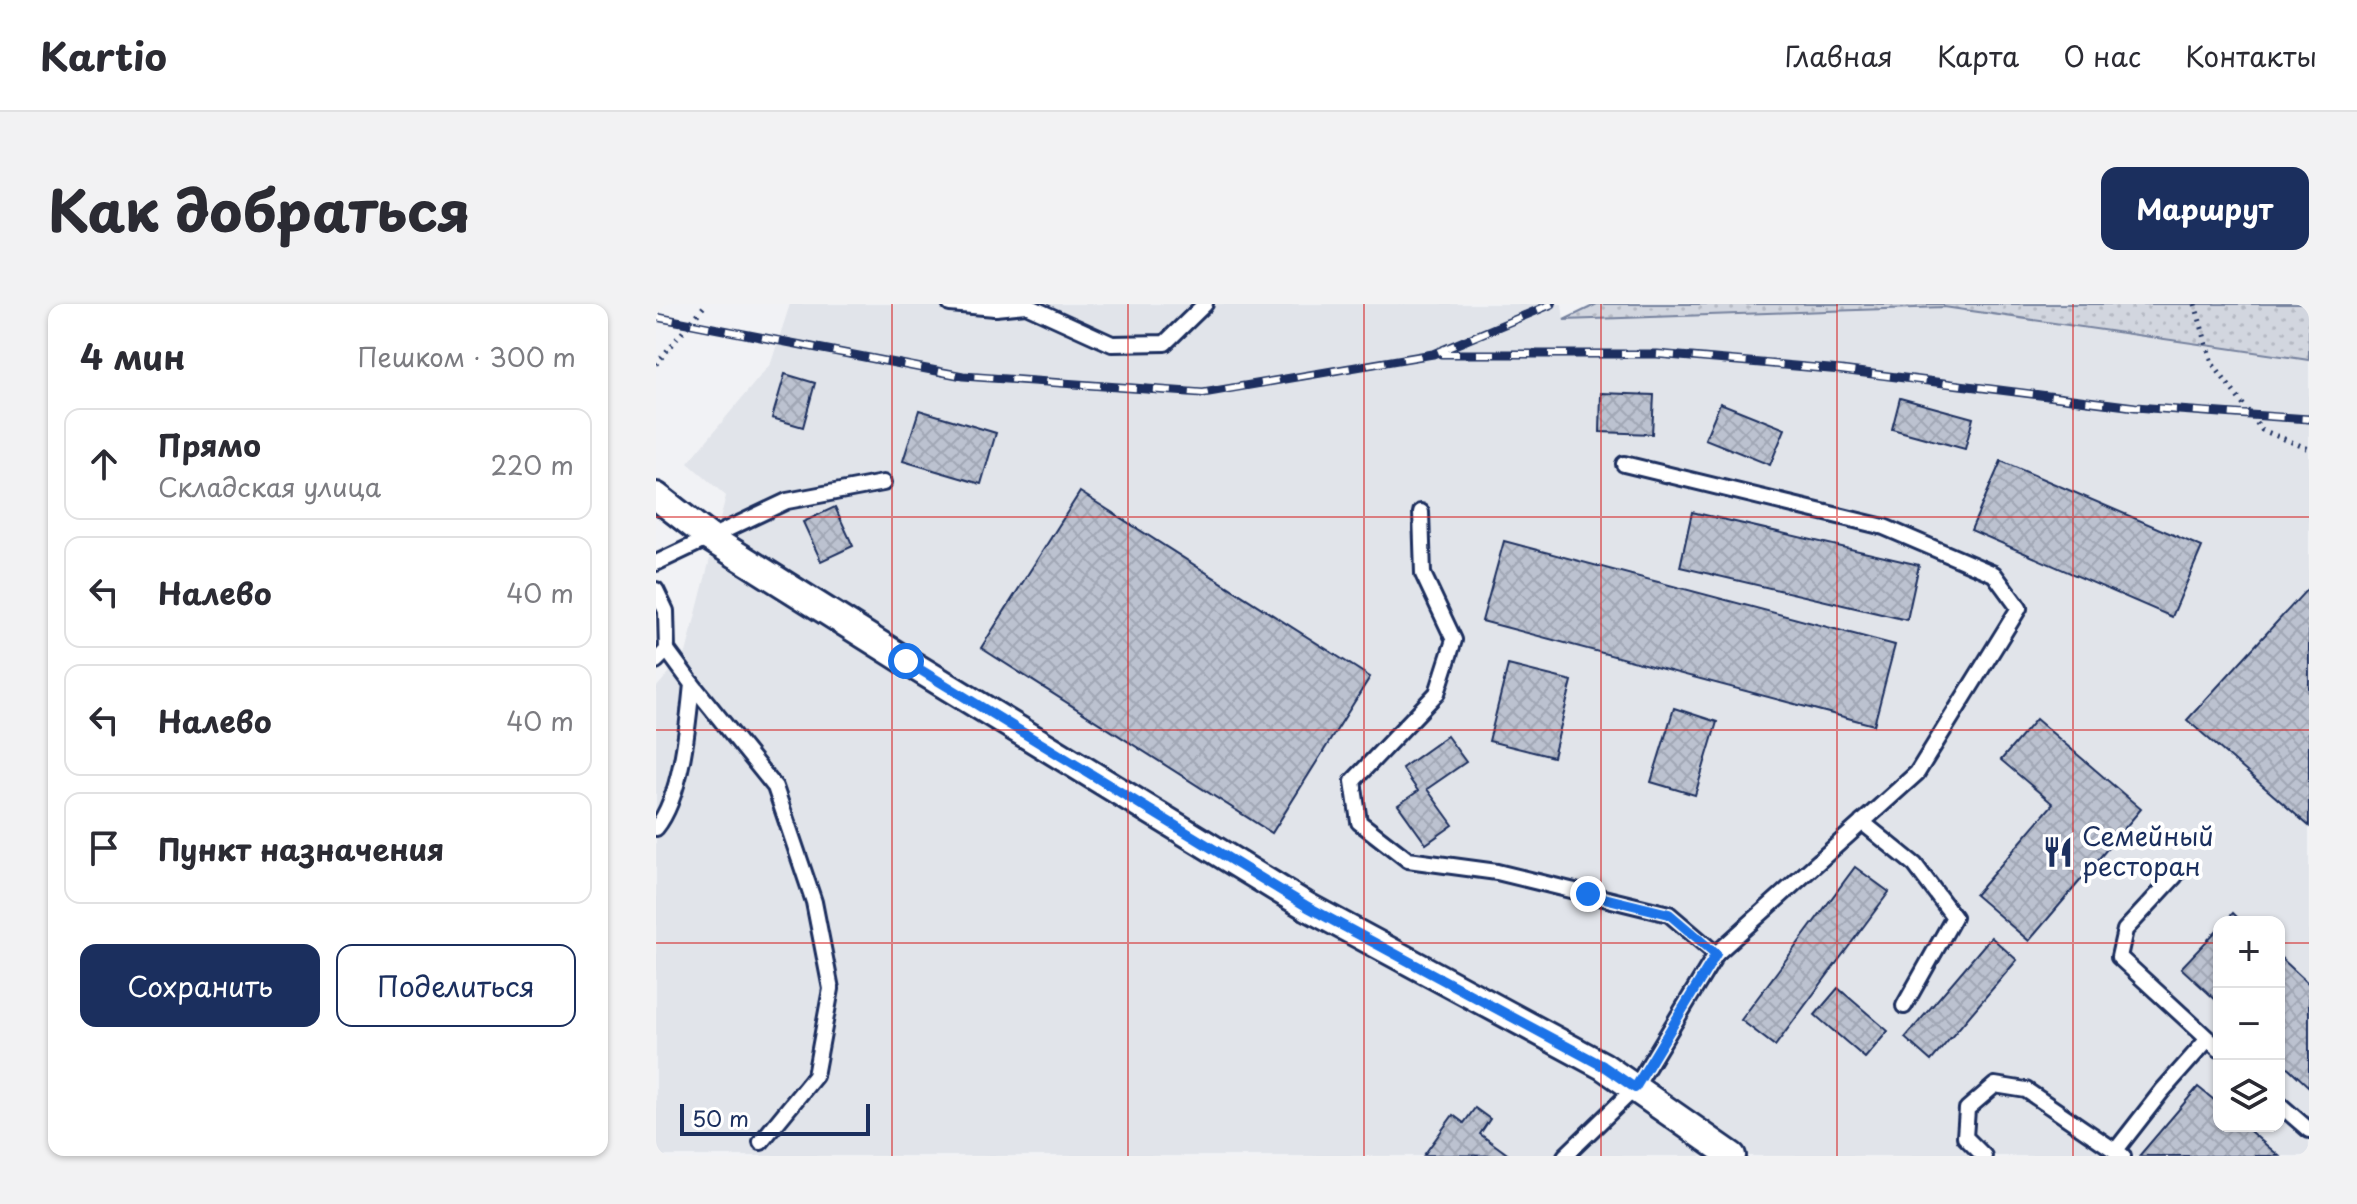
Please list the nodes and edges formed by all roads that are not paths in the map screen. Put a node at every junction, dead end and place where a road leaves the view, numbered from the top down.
1 (950, 304) edge
2 (1205, 304) edge
3 (996, 306) edge
4 (1624, 464) dead end
5 (883, 483) dead end
6 (656, 496) edge
7 (1421, 512) dead end
8 (710, 538) junction
9 (656, 563) edge
10 (656, 590) edge
11 (667, 650) junction
12 (656, 661) edge
13 (692, 684) junction
14 (1862, 822) junction
15 (656, 828) edge
16 (2175, 876) dead end
17 (1716, 954) junction
18 (1904, 1006) dead end
19 (2213, 1043) edge
20 (2213, 1045) edge
21 (1635, 1088) junction
22 (2285, 1109) edge
23 (2309, 1130) edge
24 (761, 1142) dead end
25 (2119, 1153) edge
26 (1565, 1156) edge
27 (1732, 1156) edge
28 (1984, 1156) edge

1 - 3 lane
2 - 3 lane
4 - 14 lane
5 - 8 lane
6 - 8 street
7 - 17 lane
8 - 9 lane
8 - 21 street
10 - 11 lane
11 - 12 lane
11 - 13 lane
13 - 15 lane
13 - 24 lane
14 - 17 lane
14 - 18 lane
16 - 19 lane
17 - 21 lane
20 - 25 lane
21 - 26 lane
21 - 27 street
22 - 23 lane
25 - 28 lane

